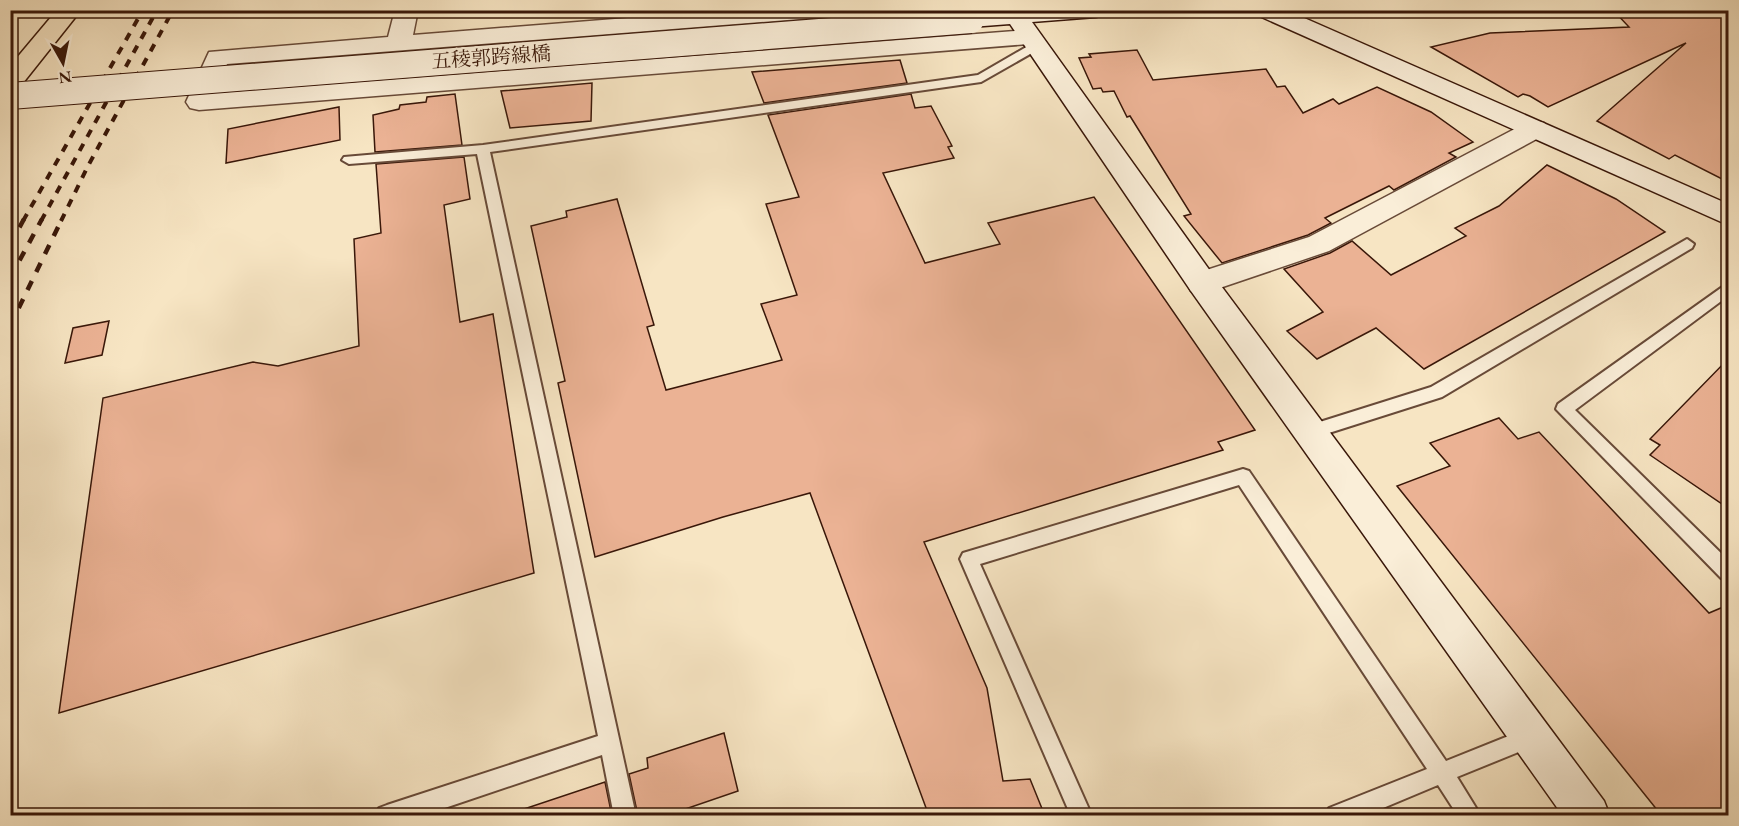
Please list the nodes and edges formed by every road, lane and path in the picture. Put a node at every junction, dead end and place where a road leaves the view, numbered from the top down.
1 (70, 10) edge
2 (407, 10) edge
3 (825, 10) edge
4 (1265, 10) edge
5 (1087, 11) edge
6 (1027, 33) junction
7 (399, 42) junction
8 (14, 75) edge
9 (10, 96) edge
10 (1535, 129) junction
11 (483, 149) junction
12 (349, 160) dead end
13 (1728, 215) edge
14 (1687, 244) dead end
15 (1202, 283) junction
16 (1728, 289) edge
17 (1310, 432) junction
18 (1728, 572) edge
19 (1532, 737) junction
20 (611, 742) junction
21 (1443, 773) junction
22 (387, 816) edge
23 (625, 816) edge
24 (1082, 816) edge
25 (1338, 816) edge
26 (1471, 816) edge
27 (1589, 816) edge

1 - 8 highway
2 - 7 street
3 - 7 street
4 - 10 street
5 - 6 street
6 - 7 street
6 - 9 street, 五稜郭跨線橋, bridge
6 - 11 lane
6 - 15 street
10 - 13 street
10 - 15 street
11 - 12 lane
11 - 20 lane
14 - 17 lane
15 - 17 street
16 - 18 lane
17 - 19 street
19 - 21 lane
19 - 27 street
20 - 22 lane
20 - 23 lane
21 - 24 lane
21 - 25 lane
21 - 26 lane

